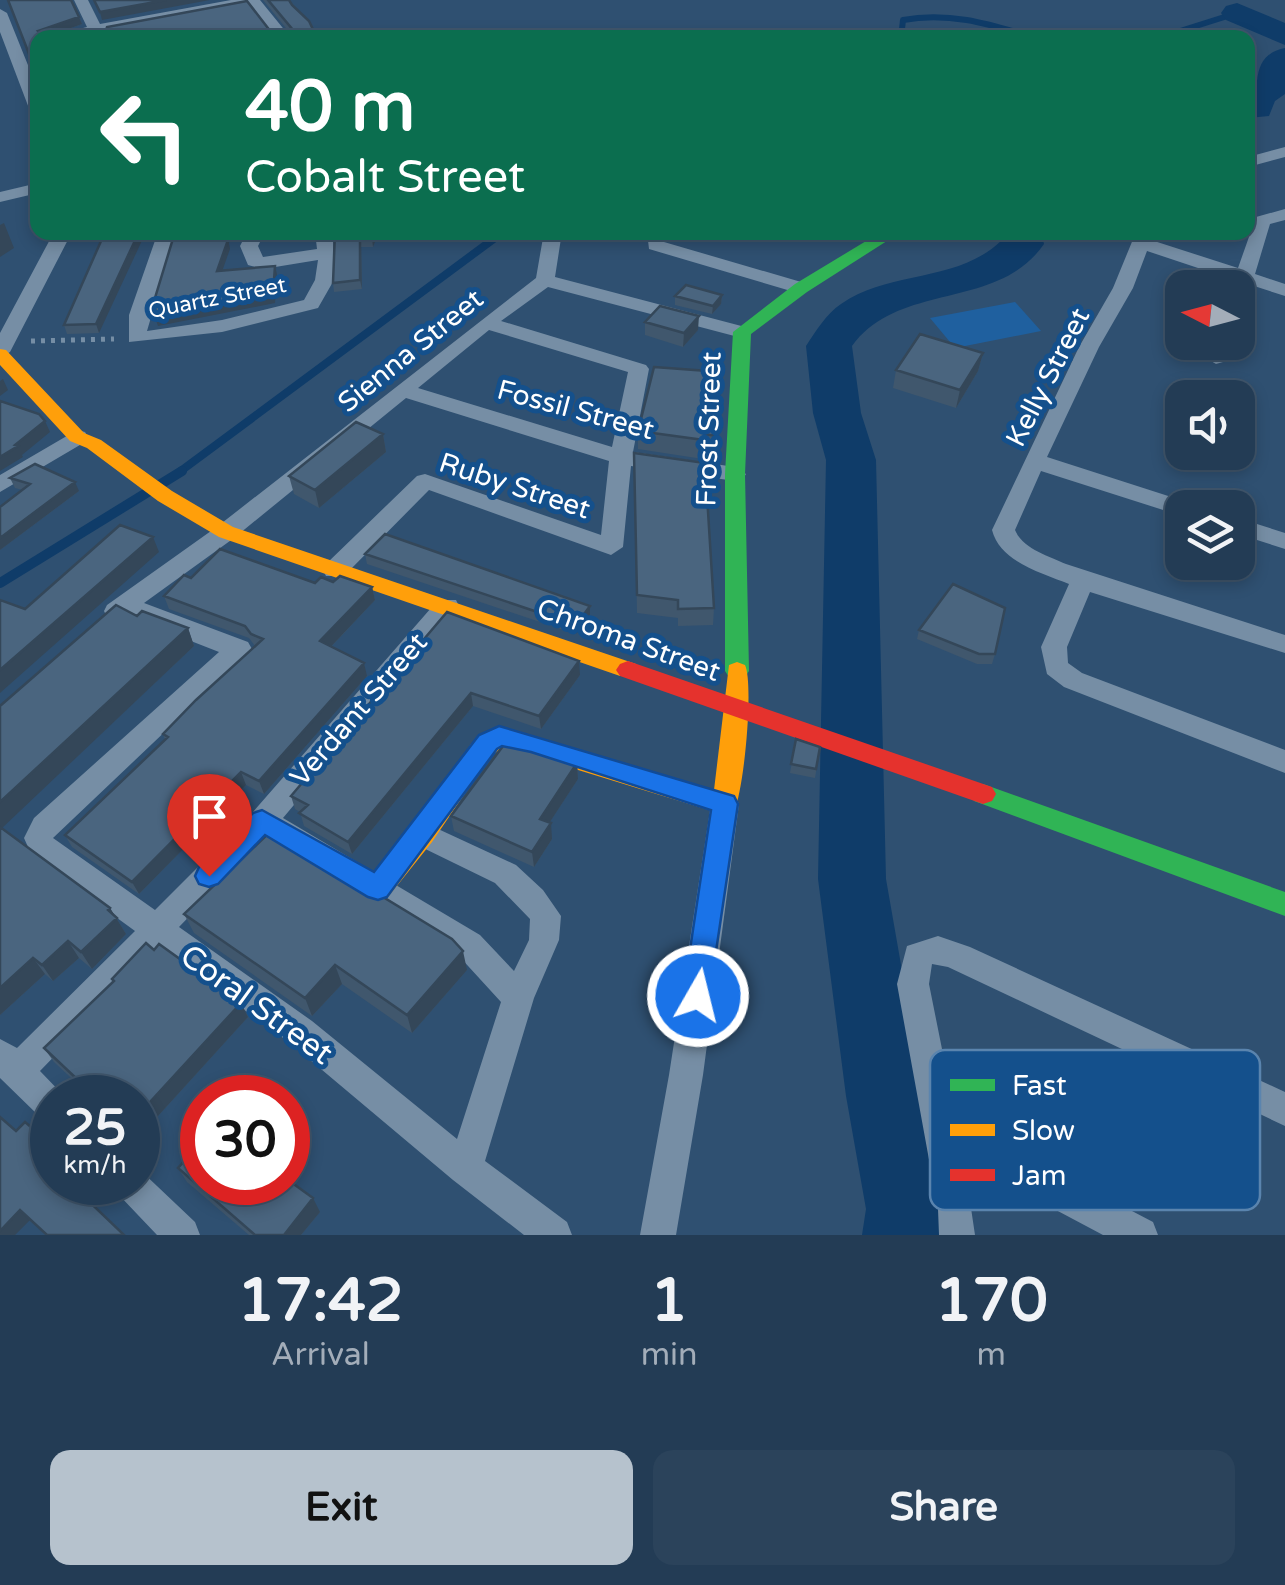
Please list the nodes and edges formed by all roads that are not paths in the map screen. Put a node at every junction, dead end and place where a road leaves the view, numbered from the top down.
1 (253, 0) edge
2 (85, 1) edge
3 (0, 12) edge
4 (98, 30) edge
5 (113, 30) edge
6 (277, 30) edge
7 (12, 44) edge
8 (30, 90) edge
9 (1285, 152) edge
10 (1255, 160) edge
11 (30, 190) edge
12 (0, 197) edge
13 (1285, 214) edge
14 (58, 240) edge
15 (164, 240) edge
16 (253, 240) edge
17 (325, 240) edge
18 (552, 240) edge
19 (655, 240) edge
20 (880, 240) edge
21 (1142, 240) edge
22 (1148, 240) edge
23 (1229, 270) edge
24 (1247, 270) edge
25 (546, 280) junction
26 (1255, 280) edge
27 (801, 288) junction
28 (1285, 290) edge
29 (486, 323) junction
30 (742, 332) junction
31 (3, 341) edge
32 (404, 390) junction
33 (77, 437) junction
34 (621, 457) junction
35 (1036, 461) junction
36 (734, 474) junction
37 (0, 484) edge
38 (1165, 503) edge
39 (1255, 531) edge
40 (226, 532) junction
41 (1285, 541) edge
42 (335, 570) junction
43 (1084, 578) junction
44 (124, 605) junction
45 (447, 606) junction
46 (96, 629) edge
47 (1285, 644) edge
48 (737, 710) junction
49 (1285, 762) edge
50 (725, 804) junction
51 (262, 821) junction
52 (422, 834) junction
53 (378, 888) junction
54 (1285, 904) edge
55 (155, 930) junction
56 (518, 998) junction
57 (1158, 1050) edge
58 (9, 1062) edge
59 (930, 1069) edge
60 (30, 1083) edge
61 (1260, 1097) edge
62 (1285, 1109) edge
63 (465, 1168) junction
64 (153, 1205) edge
65 (956, 1210) edge
66 (1087, 1210) edge
67 (1127, 1232) edge
68 (182, 1235) edge
69 (554, 1235) edge
70 (658, 1235) edge
71 (957, 1235) edge

1 - 5 street
1 - 6 street
2 - 4 street
3 - 7 street
7 - 8 street
9 - 10 street
11 - 12 street
13 - 24 street
14 - 31 street
15 - 17 street, Quartz Street
16 - 17 street, Quartz Street
18 - 25 street
19 - 27 street
20 - 27 street, Frost Street
21 - 35 street, Kelly Street
22 - 23 street
25 - 29 street, Sienna Street
25 - 30 street
26 - 28 street
27 - 30 street, Frost Street
29 - 32 street, Sienna Street
29 - 34 street, Ruby Street
30 - 36 street, Frost Street
31 - 33 street, Chroma Street
32 - 34 street, Fossil Street
32 - 40 street, Sienna Street
33 - 37 street
33 - 40 street, Chroma Street
34 - 36 street, Fossil Street
34 - 42 street, Ruby Street
35 - 38 street
35 - 43 street, Kelly Street
36 - 48 street, Frost Street
39 - 41 street
40 - 42 street, Chroma Street
40 - 44 street, Sienna Street
42 - 45 street, Chroma Street
43 - 47 street
43 - 49 street
44 - 46 street, Sienna Street
44 - 55 street, Coral Street
45 - 48 street, Chroma Street
45 - 51 street, Verdant Street
48 - 50 street, Frost Street
48 - 54 street, Chroma Street
50 - 52 street
50 - 70 street
51 - 53 street
51 - 55 street, Verdant Street
52 - 53 street
52 - 56 street
53 - 56 street
55 - 58 street, Verdant Street
55 - 63 street, Coral Street
56 - 63 street
57 - 59 street
58 - 60 street
61 - 62 street
63 - 69 street, Coral Street
64 - 68 street
65 - 71 street
66 - 67 street

